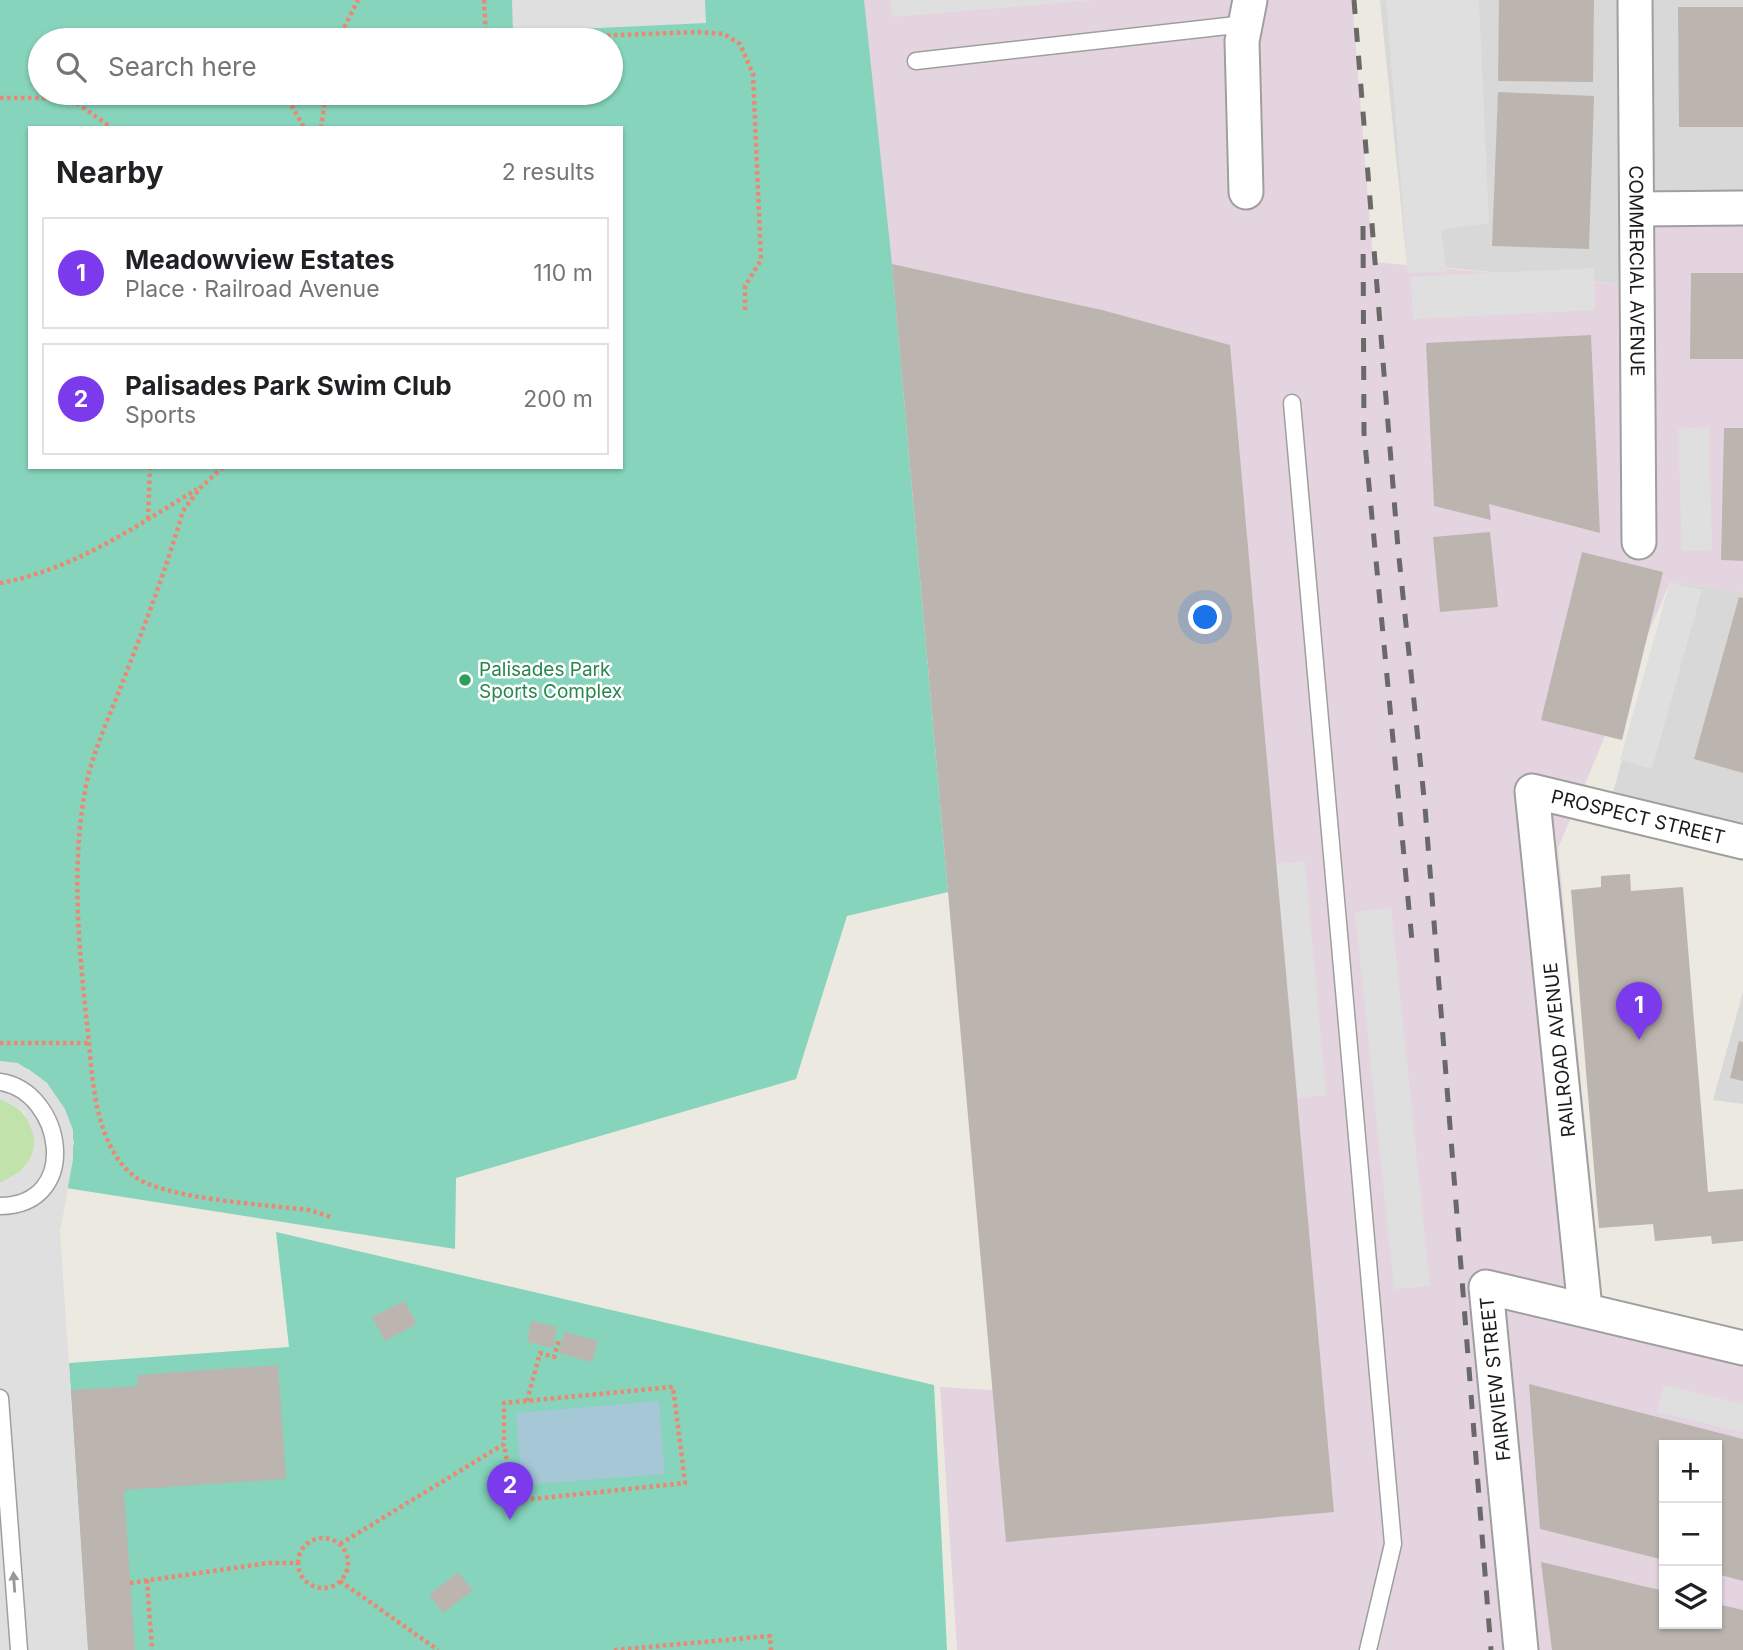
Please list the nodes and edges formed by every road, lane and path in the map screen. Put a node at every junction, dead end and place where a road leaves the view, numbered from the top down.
1 (358, 0) edge
2 (484, 0) edge
3 (1636, 0) edge
4 (1247, 12) edge
5 (344, 28) edge
6 (485, 28) edge
7 (623, 35) edge
8 (916, 61) dead end
9 (0, 98) edge
10 (28, 98) edge
11 (80, 105) edge
12 (292, 105) edge
13 (324, 105) edge
14 (109, 126) edge
15 (303, 126) edge
16 (321, 126) edge
17 (1246, 192) dead end
18 (1743, 208) edge
19 (1637, 209) junction
20 (745, 312) dead end
21 (1292, 403) dead end
22 (150, 469) edge
23 (221, 469) edge
24 (200, 488) junction
25 (148, 519) junction
26 (1639, 542) dead end
27 (0, 583) edge
28 (1532, 791) joint
29 (1743, 842) edge
30 (0, 1043) edge
31 (89, 1043) junction
32 (0, 1082) edge
33 (0, 1206) edge
34 (331, 1217) dead end
35 (1586, 1310) junction
36 (558, 1340) dead end
37 (1743, 1348) edge
38 (0, 1398) edge
39 (527, 1401) junction
40 (504, 1444) junction
41 (341, 1544) junction
42 (298, 1563) junction
43 (147, 1580) junction
44 (340, 1581) junction
45 (130, 1583) dead end
46 (19, 1650) edge
47 (152, 1650) edge
48 (438, 1650) edge
49 (614, 1650) edge
50 (771, 1650) edge
51 (1368, 1650) edge
52 (1521, 1650) edge

1 - 5 path
2 - 6 path
3 - 19 street, COMMERCIAL AVENUE
4 - 8 lane
4 - 17 street
7 - 20 path
9 - 10 path
11 - 14 path
12 - 15 path
13 - 16 path
18 - 19 street
19 - 26 street, COMMERCIAL AVENUE
21 - 51 lane
22 - 25 path
23 - 24 path
24 - 25 path
24 - 31 path
25 - 27 path
28 - 29 street, PROSPECT STREET
28 - 35 street, RAILROAD AVENUE
30 - 31 path
31 - 34 path
32 - 33 lane
35 - 37 street, FAIRVIEW STREET
35 - 52 street, FAIRVIEW STREET
36 - 39 path
46 -> 38 lane
39 - 40 path
39 - 40 path
40 - 41 path
41 - 42 path
41 - 44 path
42 - 43 path
42 - 44 path
43 - 45 path
43 - 47 path
44 - 48 path
49 - 50 path

